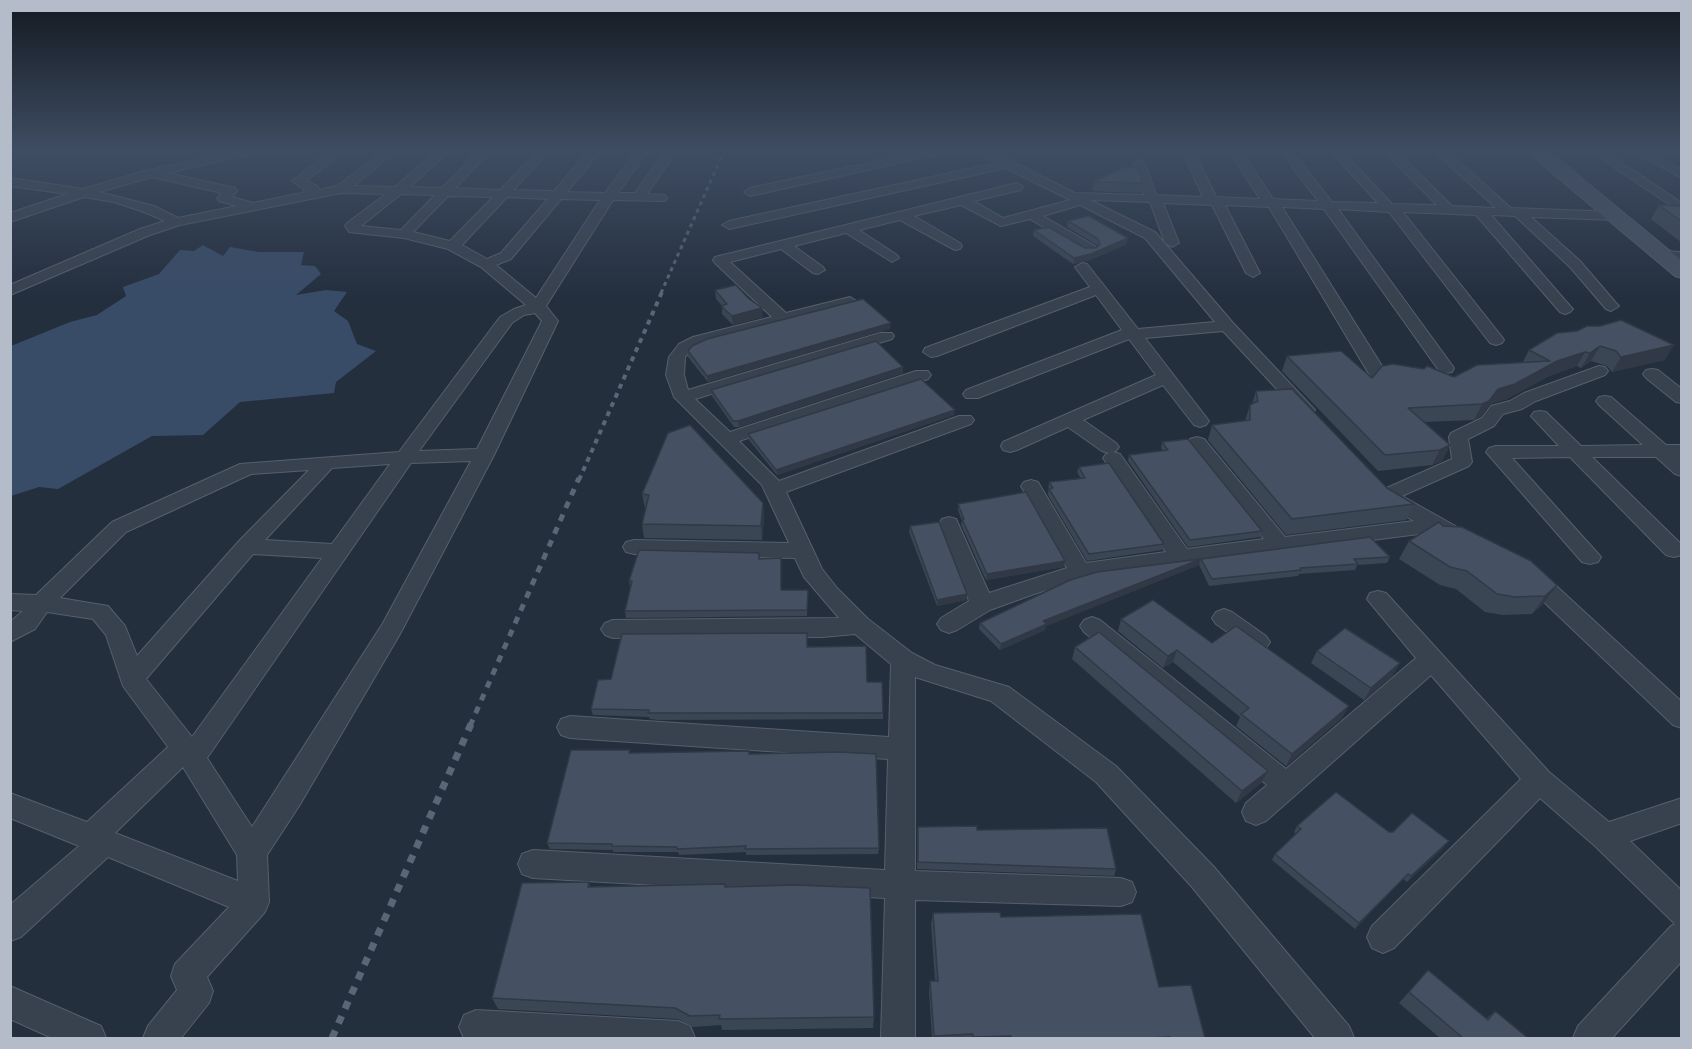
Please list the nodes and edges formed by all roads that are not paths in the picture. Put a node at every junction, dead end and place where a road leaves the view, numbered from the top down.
1 (63, 200) edge
2 (122, 200) edge
3 (230, 200) edge
4 (282, 200) edge
5 (387, 200) edge
6 (438, 200) edge
7 (497, 200) edge
8 (554, 200) edge
9 (606, 200) edge
10 (843, 200) edge
11 (962, 200) joint
12 (1069, 200) edge
13 (1078, 200) edge
14 (1153, 200) edge
15 (1182, 200) edge
16 (1269, 200) edge
17 (1324, 200) edge
18 (1383, 200) edge
19 (1439, 200) edge
20 (1498, 200) edge
21 (1598, 200) edge
22 (1669, 200) edge
23 (1214, 201) junction
24 (1271, 203) junction
25 (1328, 205) junction
26 (252, 206) junction
27 (1391, 208) junction
28 (1682, 209) edge
29 (1449, 210) junction
30 (1480, 211) junction
31 (1514, 213) junction
32 (902, 214) junction
33 (14, 215) edge
34 (1032, 215) junction
35 (1617, 216) junction
36 (177, 222) junction
37 (729, 225) dead end
38 (847, 228) junction
39 (404, 234) junction
40 (1172, 243) dead end
41 (783, 244) junction
42 (453, 246) junction
43 (955, 246) dead end
44 (1090, 249) edge
45 (1662, 255) junction
46 (1682, 256) edge
47 (892, 258) dead end
48 (486, 264) junction
49 (1082, 267) dead end
50 (818, 270) dead end
51 (1682, 272) edge
52 (1253, 273) dead end
53 (1099, 289) junction
54 (10, 291) edge
55 (849, 302) edge
56 (1611, 306) dead end
57 (537, 307) junction
58 (1565, 309) dead end
59 (783, 319) junction
60 (1227, 326) junction
61 (1133, 333) junction
62 (886, 336) dead end
63 (1496, 340) dead end
64 (931, 352) dead end
65 (1446, 368) dead end
66 (1599, 371) dead end
67 (1378, 374) edge
68 (1652, 374) dead end
69 (922, 375) dead end
70 (1166, 377) junction
71 (972, 394) dead end
72 (683, 397) junction
73 (1682, 398) edge
74 (1605, 401) dead end
75 (1540, 416) dead end
76 (965, 420) dead end
77 (1070, 420) junction
78 (1316, 420) edge
79 (1200, 421) dead end
80 (727, 440) junction
81 (1197, 443) dead end
82 (1010, 446) dead end
83 (1661, 451) junction
84 (1682, 451) edge
85 (1578, 452) junction
86 (484, 455) junction
87 (405, 457) junction
88 (327, 462) junction
89 (1682, 470) edge
90 (1372, 480) edge
91 (1031, 486) dead end
92 (775, 489) junction
93 (1388, 497) junction
94 (949, 524) dead end
95 (1435, 525) junction
96 (1470, 544) edge
97 (1280, 545) junction
98 (247, 546) junction
99 (634, 547) dead end
100 (1674, 550) dead end
101 (802, 551) junction
102 (339, 552) junction
103 (1181, 557) junction
104 (1590, 557) dead end
105 (1518, 568) edge
106 (1080, 572) junction
107 (1378, 599) dead end
108 (10, 602) edge
109 (41, 603) junction
110 (982, 604) junction
111 (1224, 618) dead end
112 (949, 624) dead end
113 (860, 625) junction
114 (1092, 626) dead end
115 (613, 629) dead end
116 (10, 633) edge
117 (1280, 658) edge
118 (1432, 659) junction
119 (903, 660) junction
120 (132, 678) junction
121 (1682, 718) edge
122 (570, 727) dead end
123 (902, 749) junction
124 (188, 753) junction
125 (1539, 780) junction
126 (1286, 785) junction
127 (10, 805) edge
128 (1682, 810) edge
129 (1256, 812) dead end
130 (1605, 837) junction
131 (98, 840) junction
132 (252, 852) junction
133 (533, 864) dead end
134 (902, 885) junction
135 (1121, 892) dead end
136 (254, 902) junction
137 (1682, 912) edge
138 (10, 926) edge
139 (1682, 937) edge
140 (1383, 938) dead end
141 (10, 1002) edge
142 (476, 1027) dead end
143 (89, 1038) edge
144 (160, 1038) edge
145 (678, 1038) edge
146 (898, 1038) edge
147 (1337, 1038) edge
148 (1590, 1038) edge

1 - 33 street
2 - 36 street
3 - 26 street
4 - 26 street
5 - 39 street
6 - 39 street
7 - 42 street
8 - 48 street
9 - 57 street
10 - 37 street
11 - 32 street
11 - 34 street
12 - 34 street
13 - 60 street
14 - 40 street
15 - 23 street
16 - 24 street
17 - 25 street
18 - 27 street
19 - 29 street
20 - 31 street
21 - 35 street
22 - 28 street
23 - 24 street
23 - 52 street
24 - 25 street
24 - 67 street
25 - 27 street
25 - 65 street
26 - 36 street
27 - 29 street
27 - 63 street
29 - 30 street
30 - 31 street
30 - 58 street
31 - 35 street
31 - 56 street
32 - 38 street
32 - 43 street
34 - 44 street
35 - 45 street
36 - 54 street
38 - 41 street
38 - 47 street
39 - 42 street
41 - 50 street
41 - 59 street
42 - 48 street
45 - 46 street
45 - 51 street
48 - 57 street
49 - 53 street
53 - 61 street
53 - 64 street
55 - 59 street
57 - 86 street
57 - 87 street
59 - 72 street
60 - 61 street
60 - 78 street
61 - 70 street
61 - 71 street
62 - 72 street
66 - 93 street
68 - 73 street
69 - 80 street
70 - 77 street
70 - 79 street
72 - 80 street
74 - 83 street
75 - 85 street
76 - 92 street
77 - 82 street
77 - 103 street
80 - 92 street
81 - 97 street
83 - 84 street
83 - 85 street
83 - 89 street
85 - 100 street
85 - 104 street
86 - 87 street
86 - 132 street
87 - 88 street
87 - 102 street
88 - 98 street
88 - 109 street
90 - 93 street
91 - 106 street
92 - 101 street
93 - 95 street
94 - 110 street
95 - 96 street
95 - 97 street
97 - 103 street
98 - 102 street
98 - 120 street
99 - 101 street
101 - 113 street
102 - 124 street
103 - 106 street
105 - 121 street
106 - 110 street
107 - 118 street
108 - 109 street
109 - 116 street
109 - 120 street
110 - 112 street
111 - 117 street
113 - 115 street
113 - 119 street
114 - 126 street
118 - 125 street
118 - 126 street
119 - 123 street
119 - 147 street
120 - 124 street
122 - 123 street
123 - 134 street
124 - 131 street
124 - 132 street
125 - 130 street
125 - 140 street
126 - 129 street
127 - 131 street
128 - 130 street
130 - 137 street
131 - 136 street
131 - 138 street
132 - 136 street
133 - 134 street
134 - 135 street
134 - 146 street
136 - 144 street
139 - 148 street
141 - 143 street
142 - 145 street

